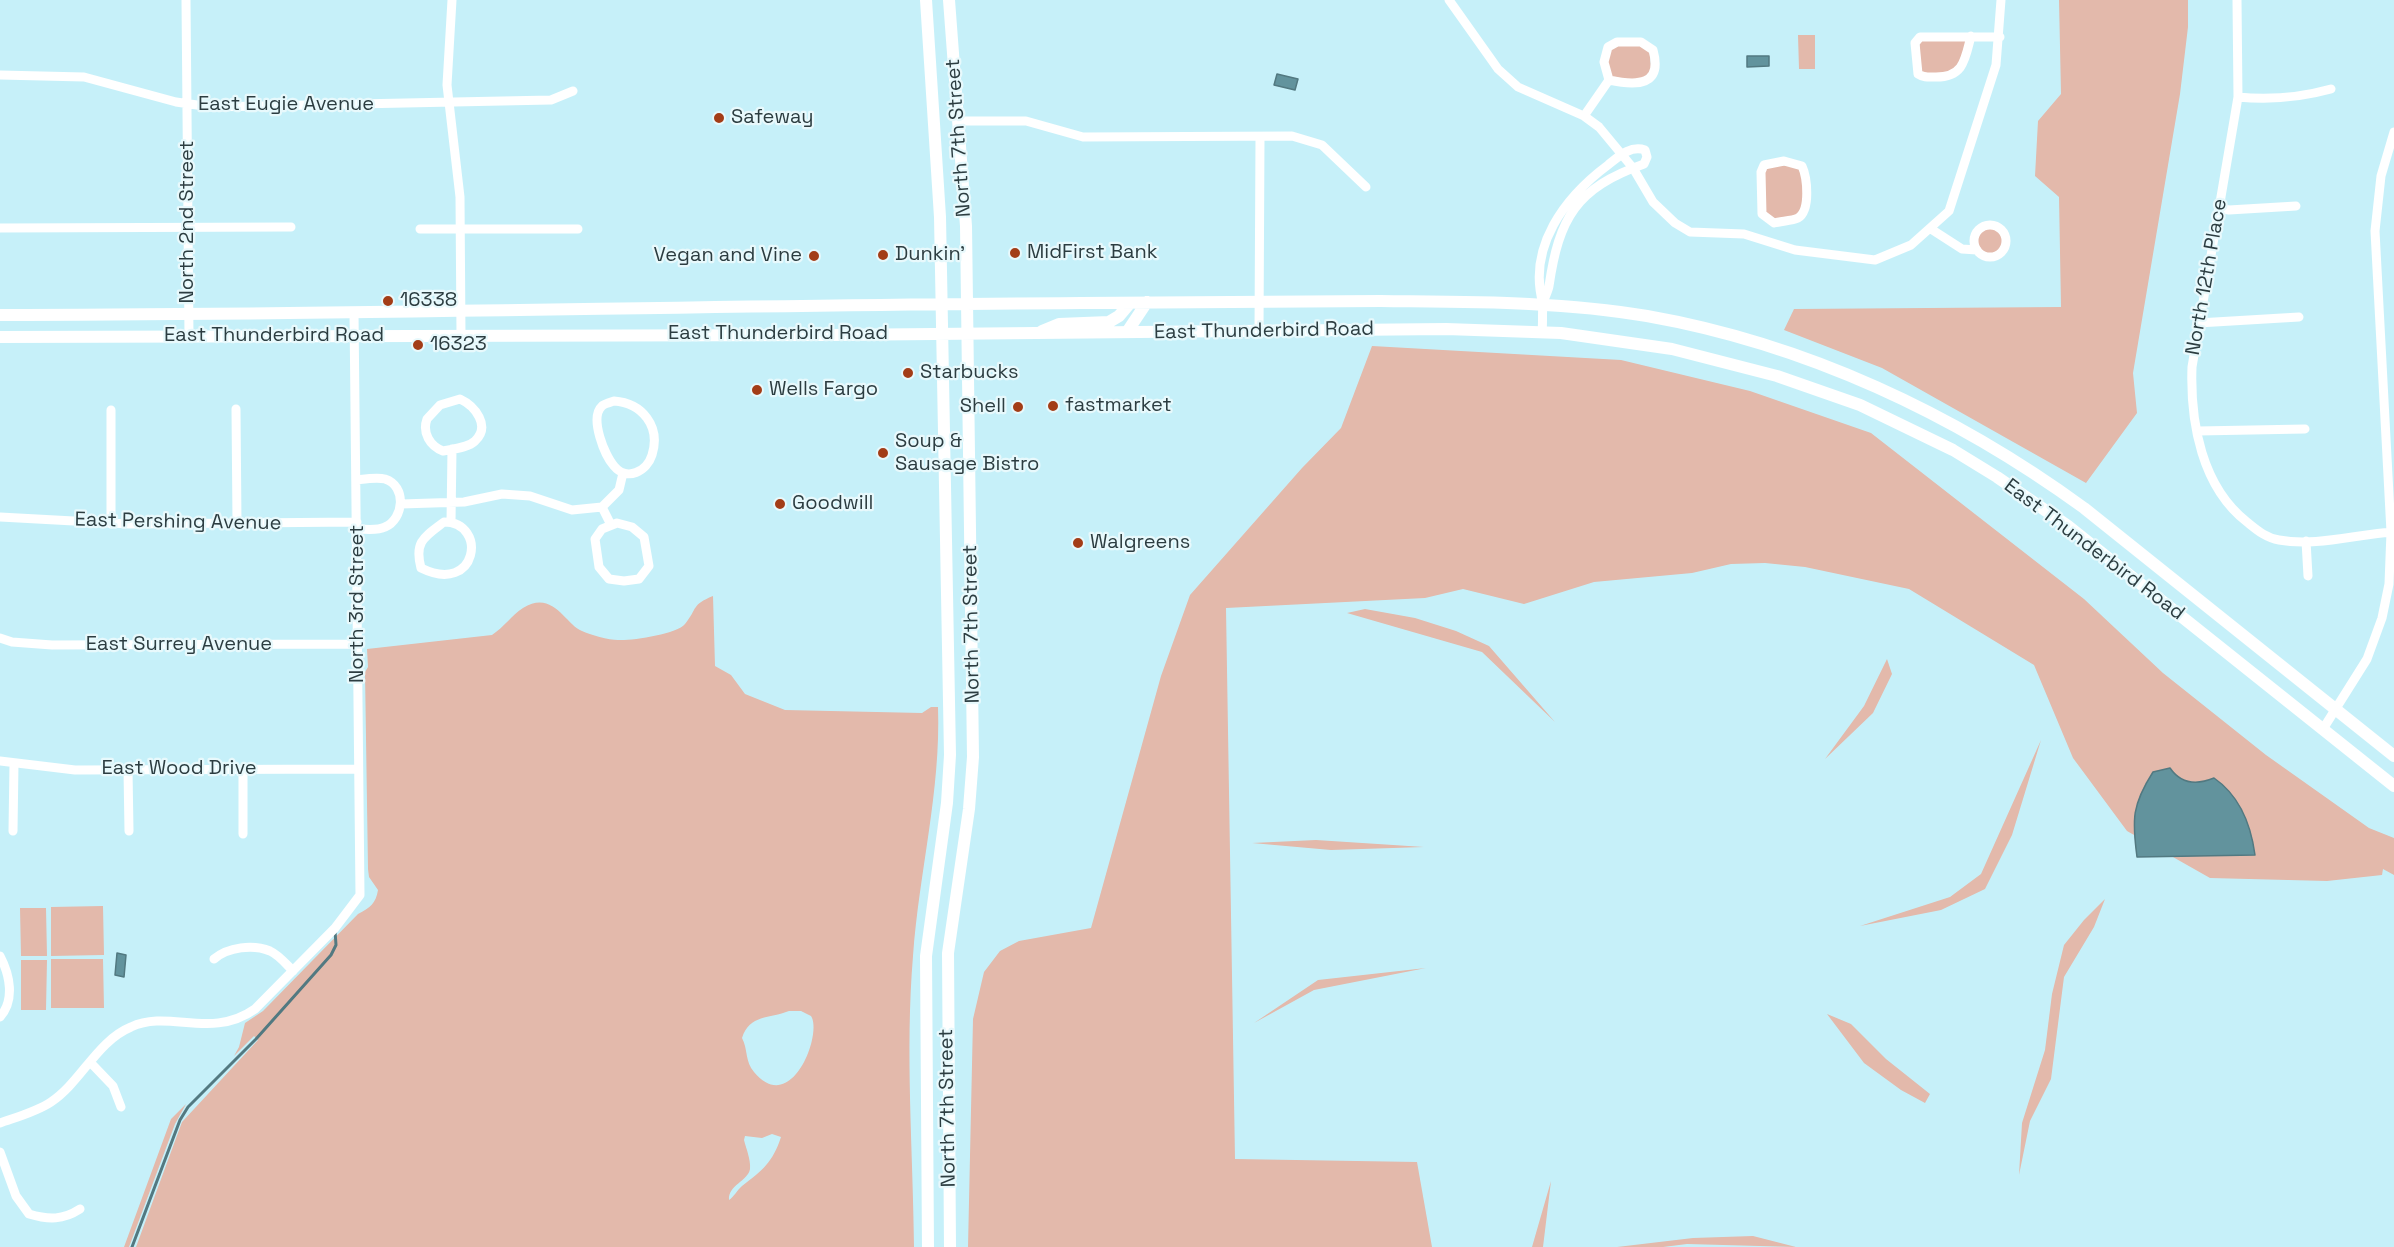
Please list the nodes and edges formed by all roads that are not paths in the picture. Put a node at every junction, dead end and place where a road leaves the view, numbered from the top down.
1 (186, 0) edge
2 (452, 0) edge
3 (926, 0) edge
4 (949, 0) edge
5 (1449, 0) edge
6 (2001, 0) edge
7 (2237, 0) edge
8 (1971, 36) junction
9 (2000, 37) junction
10 (0, 75) edge
11 (1609, 80) junction
12 (2331, 89) dead end
13 (573, 91) dead end
14 (2238, 97) junction
15 (448, 101) junction
16 (188, 104) junction
17 (1584, 116) junction
18 (958, 121) junction
19 (2394, 132) edge
20 (1260, 137) junction
21 (1622, 154) junction
22 (1633, 168) junction
23 (1366, 187) dead end
24 (2296, 206) dead end
25 (2218, 208) junction
26 (1774, 223) junction
27 (188, 227) junction
28 (291, 227) dead end
29 (0, 228) edge
30 (461, 229) junction
31 (578, 229) dead end
32 (420, 230) dead end
33 (1931, 230) junction
34 (1768, 241) junction
35 (1977, 250) dead end
36 (1259, 301) junction
37 (1148, 302) junction
38 (967, 303) junction
39 (1130, 303) junction
40 (942, 304) junction
41 (1543, 304) junction
42 (461, 310) junction
43 (354, 312) junction
44 (0, 315) edge
45 (189, 315) junction
46 (2299, 317) dead end
47 (2198, 323) junction
48 (1259, 331) junction
49 (1127, 332) junction
50 (1542, 332) junction
51 (942, 334) junction
52 (968, 334) junction
53 (1036, 334) junction
54 (461, 335) junction
55 (0, 336) edge
56 (189, 336) junction
57 (355, 337) junction
58 (236, 409) dead end
59 (111, 410) dead end
60 (2305, 429) dead end
61 (2198, 431) junction
62 (452, 449) junction
63 (623, 473) junction
64 (356, 480) junction
65 (452, 502) junction
66 (401, 504) junction
67 (602, 507) junction
68 (0, 517) edge
69 (451, 522) junction
70 (237, 523) junction
71 (111, 524) junction
72 (357, 525) junction
73 (611, 525) junction
74 (2392, 532) edge
75 (2306, 541) junction
76 (2308, 576) dead end
77 (0, 638) edge
78 (358, 644) junction
79 (2336, 709) junction
80 (2323, 729) junction
81 (2394, 756) edge
82 (0, 761) edge
83 (14, 763) junction
84 (243, 769) junction
85 (358, 769) junction
86 (128, 770) junction
87 (2394, 786) edge
88 (12, 831) dead end
89 (129, 831) dead end
90 (243, 834) dead end
91 (0, 956) edge
92 (214, 959) dead end
93 (293, 971) junction
94 (0, 1017) edge
95 (90, 1062) junction
96 (121, 1107) dead end
97 (0, 1123) edge
98 (0, 1152) edge
99 (80, 1209) dead end
100 (928, 1247) edge
101 (950, 1247) edge

1 - 16 street, North 2nd Street
2 - 15 street
3 - 40 main road, North 7th Street
4 - 18 main road, North 7th Street
5 - 17 street
6 - 9 street
7 - 14 street, North 12th Place
8 - 8 street
8 - 9 street
9 - 33 street
10 - 16 street, East Eugie Avenue
11 - 11 street
11 - 17 street
12 - 14 street
13 - 15 street, East Eugie Avenue
14 - 25 street, North 12th Place
15 - 16 street, East Eugie Avenue
15 - 30 street
16 - 27 street, North 2nd Street
17 - 21 street
18 - 20 street
18 - 38 main road, North 7th Street
19 - 74 street
20 - 23 street
20 - 36 street
21 - 22 street
21 - 22 street
21 - 41 street
22 - 34 street
22 - 41 street
24 - 25 street
25 - 47 street, North 12th Place
26 - 26 street
26 - 34 street
27 - 28 street
27 - 29 street
27 - 45 street, North 2nd Street
30 - 31 street
30 - 32 street
30 - 42 street
33 - 34 street
33 - 35 street
36 - 37 main road, East Thunderbird Road
36 - 41 main road, East Thunderbird Road
36 - 48 street
37 - 39 main road, East Thunderbird Road
37 - 49 main road
38 - 39 main road, East Thunderbird Road
38 - 40 main road, East Thunderbird Road
38 - 52 main road, North 7th Street
39 - 53 main road
40 - 42 main road, East Thunderbird Road
40 - 51 main road, North 7th Street
41 - 50 street
41 - 79 main road, East Thunderbird Road
42 - 43 main road, East Thunderbird Road
42 - 54 street
43 - 45 main road, East Thunderbird Road
43 - 57 street, North 3rd Street
44 - 45 main road, East Thunderbird Road
45 - 56 street, North 2nd Street
46 - 47 street
47 - 61 street, North 12th Place
48 - 49 main road, East Thunderbird Road
48 - 50 main road, East Thunderbird Road
49 - 53 main road, East Thunderbird Road
50 - 80 main road, East Thunderbird Road
51 - 52 main road, East Thunderbird Road
51 - 54 main road, East Thunderbird Road
51 - 100 main road, North 7th Street
52 - 53 main road, East Thunderbird Road
52 - 101 main road, North 7th Street
54 - 57 main road, East Thunderbird Road
55 - 56 main road, East Thunderbird Road
56 - 57 main road, East Thunderbird Road
57 - 64 street, North 3rd Street
58 - 70 street
59 - 71 street
60 - 61 street
61 - 75 street, North 12th Place
62 - 62 street
62 - 65 street
63 - 63 street
63 - 67 street
64 - 66 street
64 - 72 street, North 3rd Street
65 - 66 street
65 - 67 street
65 - 69 street
66 - 72 street, East Pershing Avenue
67 - 73 street
68 - 71 street, East Pershing Avenue
69 - 69 street
70 - 71 street, East Pershing Avenue
70 - 72 street, East Pershing Avenue
72 - 78 street, North 3rd Street
73 - 73 street
74 - 75 street
74 - 79 street
75 - 76 street
77 - 78 street, East Surrey Avenue
78 - 85 street, North 3rd Street
79 - 80 street
79 - 81 main road, East Thunderbird Road
80 - 87 main road, East Thunderbird Road
82 - 83 street, East Wood Drive
83 - 86 street, East Wood Drive
83 - 88 street
84 - 85 street, East Wood Drive
84 - 86 street, East Wood Drive
84 - 90 street
85 - 93 street, North 3rd Street
86 - 89 street
91 - 94 street
92 - 93 street
93 - 95 street
95 - 96 street
95 - 97 street
98 - 99 street

